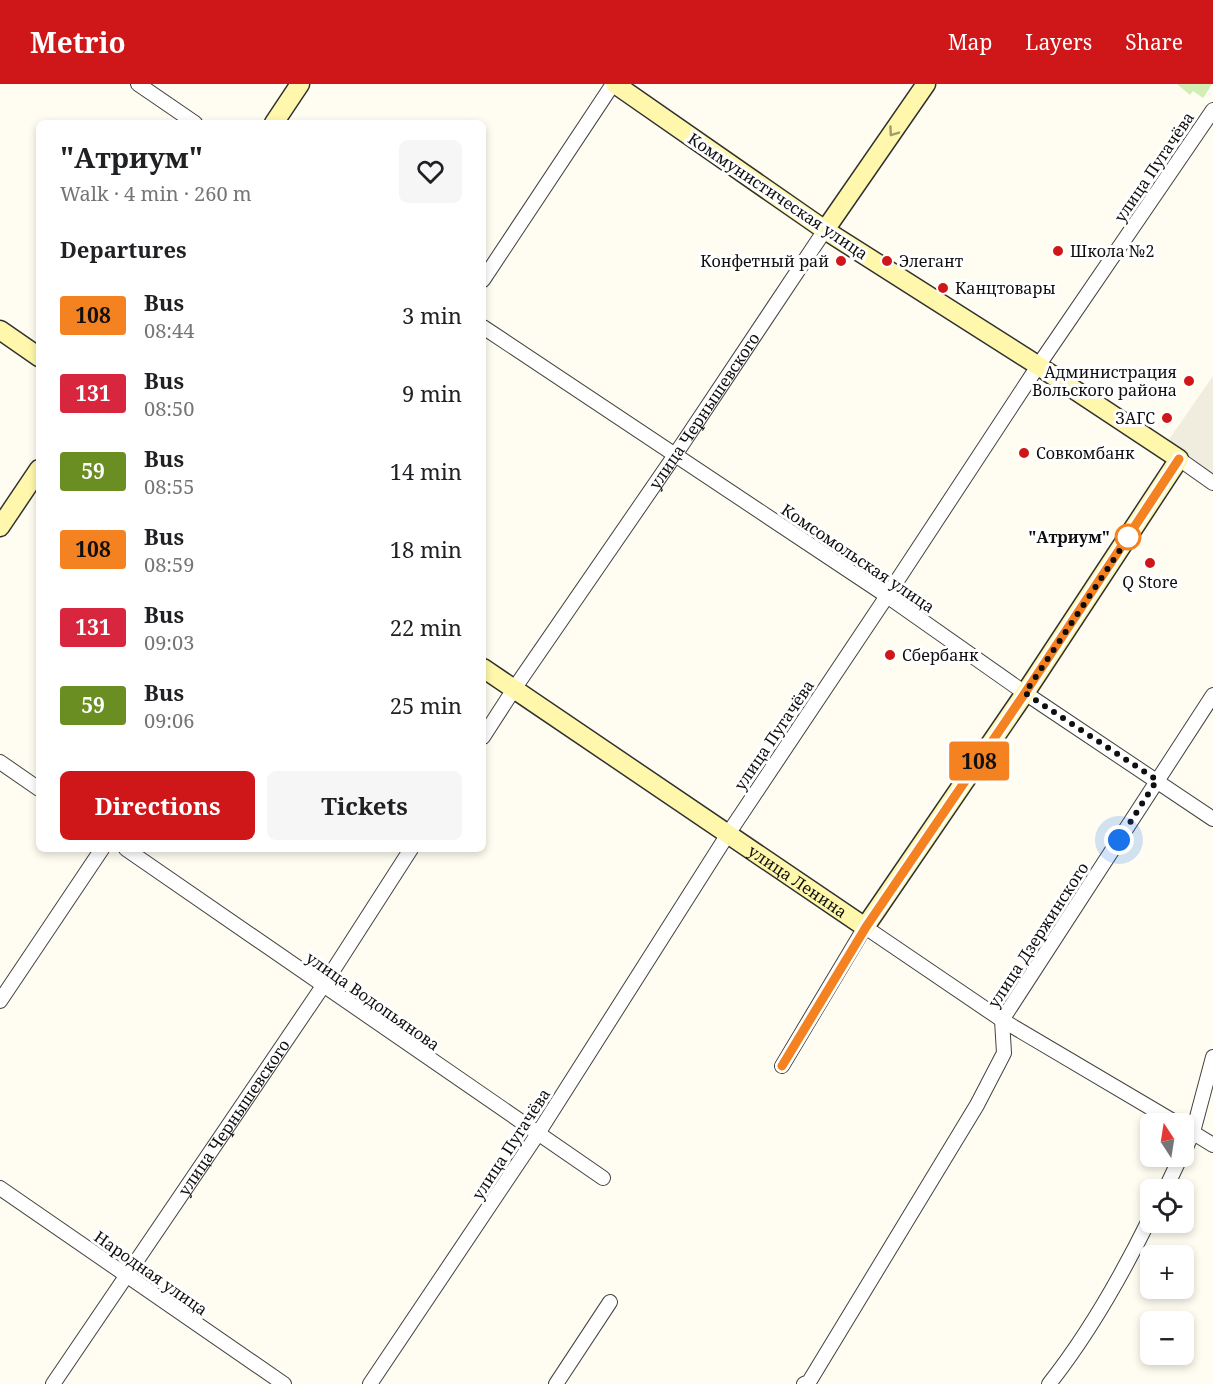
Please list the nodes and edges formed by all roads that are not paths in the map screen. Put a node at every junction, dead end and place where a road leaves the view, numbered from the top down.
1 (138, 84) edge
2 (300, 84) edge
3 (614, 84) edge
4 (926, 84) edge
5 (1210, 114) edge
6 (191, 120) edge
7 (276, 120) edge
8 (825, 230) junction
9 (486, 276) edge
10 (486, 329) edge
11 (0, 330) edge
12 (36, 355) edge
13 (1038, 366) junction
14 (675, 455) junction
15 (1179, 459) junction
16 (36, 473) edge
17 (1212, 480) edge
18 (0, 527) edge
19 (887, 596) junction
20 (486, 670) edge
21 (514, 689) junction
22 (1025, 693) junction
23 (1213, 695) edge
24 (486, 733) edge
25 (0, 762) edge
26 (1157, 780) junction
27 (36, 787) edge
28 (1213, 819) edge
29 (728, 834) junction
30 (100, 852) edge
31 (130, 852) edge
32 (409, 852) edge
33 (866, 927) junction
34 (323, 986) junction
35 (0, 1001) edge
36 (1002, 1020) junction
37 (1213, 1057) edge
38 (782, 1066) dead end
39 (1159, 1113) edge
40 (1194, 1113) edge
41 (1194, 1134) edge
42 (537, 1135) junction
43 (1213, 1145) edge
44 (603, 1178) dead end
45 (0, 1188) edge
46 (1143, 1233) edge
47 (125, 1275) junction
48 (610, 1302) dead end
49 (53, 1384) edge
50 (284, 1384) edge
51 (370, 1384) edge
52 (556, 1384) edge
53 (804, 1384) edge
54 (1049, 1384) edge

1 - 6 street
2 - 7 street
3 - 8 street, Коммунистическая улица
3 - 9 street
4 -> 8 street, улица Чернышевского
5 - 13 street, улица Пугачёва
8 - 13 street, Коммунистическая улица
8 - 14 street, улица Чернышевского
10 - 14 street, Комсомольская улица
11 - 12 street
13 - 15 street, Коммунистическая улица
13 - 19 street, улица Пугачёва
14 - 19 street, Комсомольская улица
14 - 21 street, улица Чернышевского
15 - 17 street, Коммунистическая улица
15 - 22 street
16 - 18 street
19 - 22 street, Комсомольская улица
19 - 29 street, улица Пугачёва
20 - 21 street, улица Ленина
21 - 24 street, улица Чернышевского
21 - 29 street, улица Ленина
22 - 26 street, Комсомольская улица
22 - 33 street
23 - 26 street, улица Дзержинского
25 - 27 street
26 - 28 street, Комсомольская улица
26 - 36 street, улица Дзержинского
29 - 33 street, улица Ленина
29 - 42 street, улица Пугачёва
30 - 35 street
31 - 34 street, улица Водопьянова
32 - 34 street, улица Чернышевского
33 - 36 street, улица Ленина
33 - 38 street
34 - 42 street, улица Водопьянова
34 - 47 street, улица Чернышевского
36 - 39 street, улица Ленина
36 - 53 street, улица Дзержинского
37 - 40 street
41 - 43 street
42 - 44 street, улица Водопьянова
42 - 51 street, улица Пугачёва
45 - 47 street, Народная улица
46 - 54 street
47 - 49 street, улица Чернышевского
47 - 50 street, Народная улица
48 - 52 street

